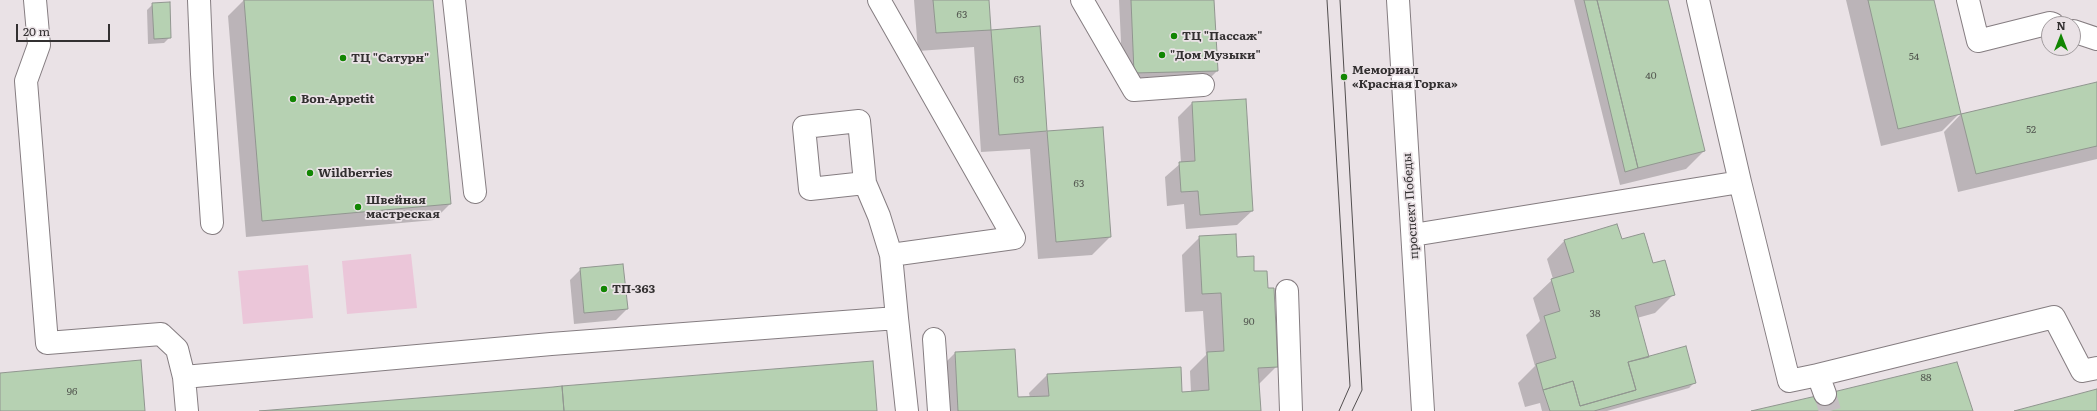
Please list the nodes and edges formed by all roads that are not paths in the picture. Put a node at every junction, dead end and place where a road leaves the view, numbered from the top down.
1 (35, 0) edge
2 (199, 0) edge
3 (454, 0) edge
4 (879, 0) edge
5 (1082, 0) edge
6 (1398, 0) edge
7 (1698, 0) edge
8 (1968, 0) edge
9 (2041, 25) edge
10 (2081, 34) edge
11 (2097, 39) edge
12 (1203, 85) dead end
13 (1740, 182) junction
14 (865, 183) dead end
15 (475, 192) dead end
16 (212, 223) dead end
17 (1413, 235) junction
18 (891, 255) junction
19 (1287, 290) dead end
20 (897, 318) junction
21 (934, 339) dead end
22 (2097, 368) edge
23 (184, 377) junction
24 (187, 411) edge
25 (907, 411) edge
26 (939, 411) edge
27 (1292, 411) edge
28 (1424, 411) edge

1 - 23 street
2 - 16 street
3 - 15 street
4 - 18 street
5 - 12 street
6 - 17 street, проспект Победы
7 - 13 street
8 - 9 street
10 - 11 street
13 - 17 street
13 - 22 street
14 - 18 street
17 - 28 street, проспект Победы
18 - 20 street
19 - 27 street
20 - 23 street
20 - 25 street
21 - 26 street
23 - 24 street

